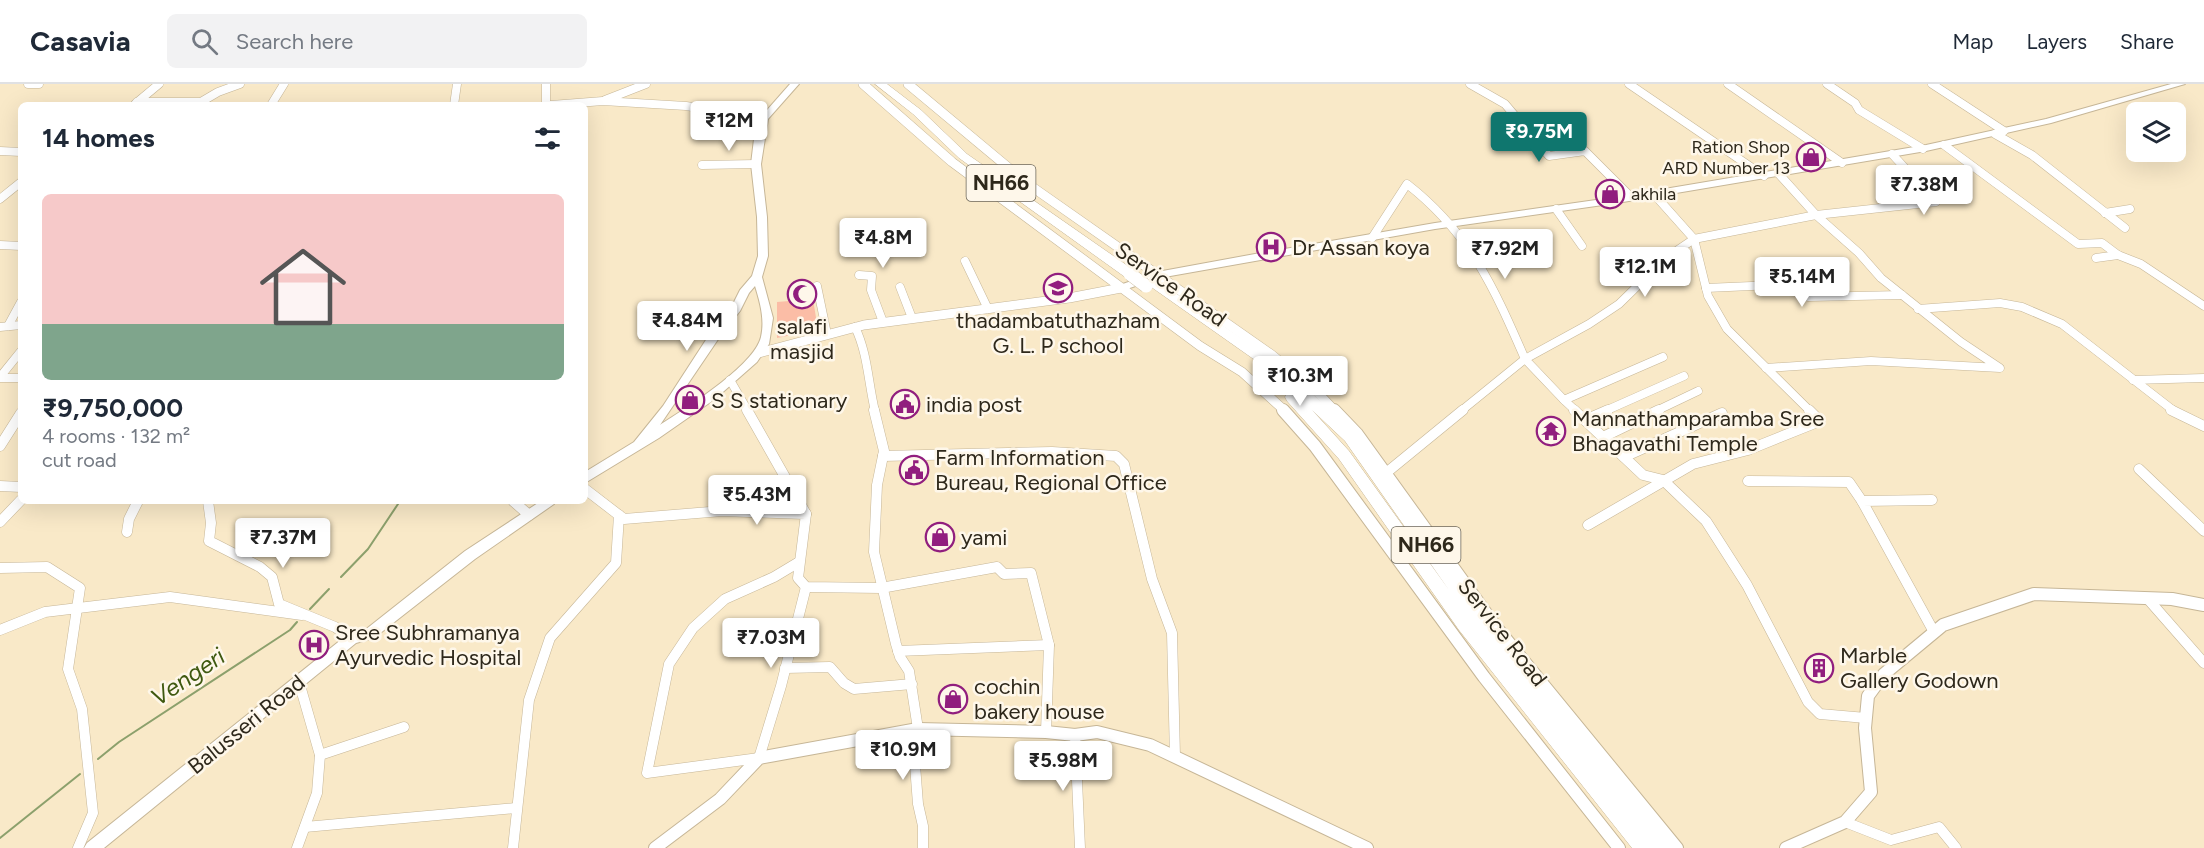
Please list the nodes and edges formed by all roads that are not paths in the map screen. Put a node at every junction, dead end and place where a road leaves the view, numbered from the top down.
1 (28, 84) edge
2 (39, 84) edge
3 (159, 84) edge
4 (240, 84) edge
5 (284, 84) edge
6 (458, 84) edge
7 (546, 84) edge
8 (646, 84) edge
9 (795, 84) edge
10 (863, 84) edge
11 (880, 84) edge
12 (895, 84) edge
13 (908, 84) edge
14 (1470, 84) edge
15 (1629, 84) edge
16 (1728, 84) edge
17 (1827, 84) edge
18 (1932, 84) edge
19 (2177, 84) edge
20 (603, 101) junction
21 (137, 102) edge
22 (203, 102) edge
23 (273, 102) edge
24 (455, 102) edge
25 (546, 102) edge
26 (588, 102) edge
27 (764, 118) junction
28 (2000, 133) junction
29 (1944, 145) junction
30 (1923, 149) junction
31 (0, 151) edge
32 (18, 152) edge
33 (1892, 154) junction
34 (1842, 163) junction
35 (756, 164) junction
36 (702, 165) dead end
37 (1778, 173) junction
38 (1764, 176) junction
39 (18, 184) edge
40 (1653, 194) junction
41 (1631, 197) junction
42 (0, 199) edge
43 (1556, 208) junction
44 (2130, 209) dead end
45 (2105, 213) junction
46 (1816, 215) junction
47 (1449, 224) junction
48 (2125, 228) dead end
49 (1372, 238) junction
50 (1694, 239) junction
51 (0, 245) edge
52 (18, 246) edge
53 (1582, 246) dead end
54 (2118, 255) junction
55 (2096, 258) dead end
56 (965, 261) dead end
57 (859, 275) dead end
58 (757, 277) junction
59 (1145, 277) junction
60 (818, 286) dead end
61 (900, 287) dead end
62 (1121, 288) junction
63 (1706, 288) junction
64 (1902, 295) junction
65 (18, 306) edge
66 (2204, 306) edge
67 (987, 309) junction
68 (1918, 309) junction
69 (912, 318) junction
70 (883, 322) junction
71 (4, 327) edge
72 (855, 327) junction
73 (826, 334) junction
74 (759, 353) junction
75 (18, 355) edge
76 (1663, 357) dead end
77 (1525, 359) junction
78 (1766, 368) junction
79 (1683, 376) dead end
80 (0, 378) edge
81 (18, 378) edge
82 (2204, 378) edge
83 (730, 380) junction
84 (2133, 380) junction
85 (1698, 391) dead end
86 (1564, 400) junction
87 (1722, 413) dead end
88 (18, 418) edge
89 (1585, 420) junction
90 (2204, 426) edge
91 (1603, 436) junction
92 (638, 445) junction
93 (0, 446) edge
94 (883, 456) junction
95 (1624, 457) junction
96 (2139, 469) dead end
97 (1386, 473) junction
98 (588, 476) edge
99 (1663, 480) junction
100 (1748, 481) dead end
101 (0, 486) edge
102 (18, 487) edge
103 (588, 491) edge
104 (1932, 500) dead end
105 (1862, 501) junction
106 (18, 503) edge
107 (136, 504) edge
108 (208, 504) edge
109 (516, 504) edge
110 (546, 504) edge
111 (806, 514) junction
112 (529, 515) junction
113 (619, 515) junction
114 (0, 522) edge
115 (1588, 525) dead end
116 (2204, 531) edge
117 (127, 532) dead end
118 (799, 562) junction
119 (0, 568) edge
120 (806, 587) junction
121 (881, 588) junction
122 (2147, 598) junction
123 (2204, 605) edge
124 (75, 608) junction
125 (302, 615) junction
126 (0, 630) edge
127 (1934, 632) junction
128 (352, 639) junction
129 (1049, 645) junction
130 (898, 651) junction
131 (2204, 663) edge
132 (785, 668) junction
133 (299, 682) junction
134 (912, 684) junction
135 (1866, 718) junction
136 (404, 727) dead end
137 (918, 729) junction
138 (1046, 732) junction
139 (1075, 735) junction
140 (320, 755) junction
141 (1175, 757) junction
142 (759, 758) junction
143 (516, 808) junction
144 (1845, 822) junction
145 (305, 827) junction
146 (110, 842) edge
147 (78, 848) edge
148 (92, 848) edge
149 (297, 848) edge
150 (513, 848) edge
151 (655, 848) edge
152 (923, 848) edge
153 (1080, 848) edge
154 (1367, 848) edge
155 (1619, 848) edge
156 (1644, 848) edge
157 (1662, 848) edge
158 (1677, 848) edge
159 (1786, 848) edge
160 (1956, 848) edge

1 - 2 street
3 - 21 street
4 - 22 street
5 - 23 street
6 - 24 street
7 - 25 street
8 - 20 street
9 - 27 main road
10 - 62 street
11 - 59 highway, NH66
12 - 59 highway, NH66
13 - 59 street, Service Road
14 - 41 street
15 - 38 street
16 - 34 street
17 - 30 street
18 - 28 street
19 - 28 main road
20 - 26 street
20 - 27 street
27 - 35 main road
28 - 29 main road
28 - 45 street
29 - 30 main road
29 - 54 street
30 - 33 main road
31 - 32 street
33 - 34 main road
33 - 46 street
34 - 37 main road
35 - 36 street
35 - 58 main road
37 - 38 main road
37 - 46 street
38 - 40 main road
39 - 42 street
40 - 41 main road
40 - 50 street
41 - 43 main road
43 - 47 main road
43 - 53 street
44 - 45 street
45 - 48 street
46 - 50 street
46 - 64 street
47 - 49 main road
47 - 49 street
47 - 77 street
49 - 59 main road
50 - 63 street
50 - 77 street
51 - 52 street
54 - 55 street
54 - 66 street
56 - 67 street
57 - 70 street
58 - 74 main road
58 - 92 main road
59 - 62 main road
59 - 97 street, Service Road
59 - 156 highway, NH66
59 - 157 highway, NH66
60 - 73 street
61 - 69 street
62 - 67 street
62 - 155 street
63 - 64 street
63 - 78 street
64 - 68 street
65 - 71 street
67 - 69 street
68 - 78 street
68 - 84 street
69 - 70 street
70 - 72 street
72 - 73 street
72 - 94 street
73 - 74 street
74 - 83 main road
75 - 80 street
76 - 86 street
77 - 86 street
77 - 97 street
78 - 99 street
79 - 89 street
80 - 81 street
82 - 84 street
83 - 92 main road
83 - 111 street
84 - 90 street
85 - 91 street
86 - 89 street
87 - 95 street
88 - 93 street
89 - 91 street
91 - 95 street
92 - 98 main road
94 - 121 street
94 - 141 street
95 - 99 street
96 - 116 street
97 - 158 street, Service Road
99 - 115 street
99 - 135 street
100 - 105 street
101 - 102 street
103 - 113 street
104 - 105 street
105 - 127 street
106 - 114 street
107 - 117 street
108 - 125 street
109 - 112 street
110 - 112 main road, Balusseri Road
111 - 113 street
111 - 118 street
112 - 128 main road, Balusseri Road
113 - 143 street
118 - 120 street
118 - 142 street
119 - 124 street
120 - 121 street
120 - 132 street
121 - 129 street
121 - 130 street
122 - 123 street
122 - 127 street
122 - 131 street
124 - 125 street
124 - 126 street
124 - 147 street
125 - 128 street
127 - 135 street
128 - 133 main road, Balusseri Road
129 - 130 street
129 - 138 street
130 - 134 street
132 - 134 street
132 - 142 street
133 - 140 street
133 - 146 main road, Balusseri Road
134 - 137 street
135 - 144 street
136 - 140 street
137 - 138 street
137 - 142 street
137 - 152 street
138 - 139 street
139 - 141 street
139 - 153 street
140 - 145 street
141 - 154 street
142 - 151 street
143 - 145 street
143 - 150 street
144 - 159 street
144 - 160 street
145 - 149 street
146 - 148 main road, Balusseri Road

